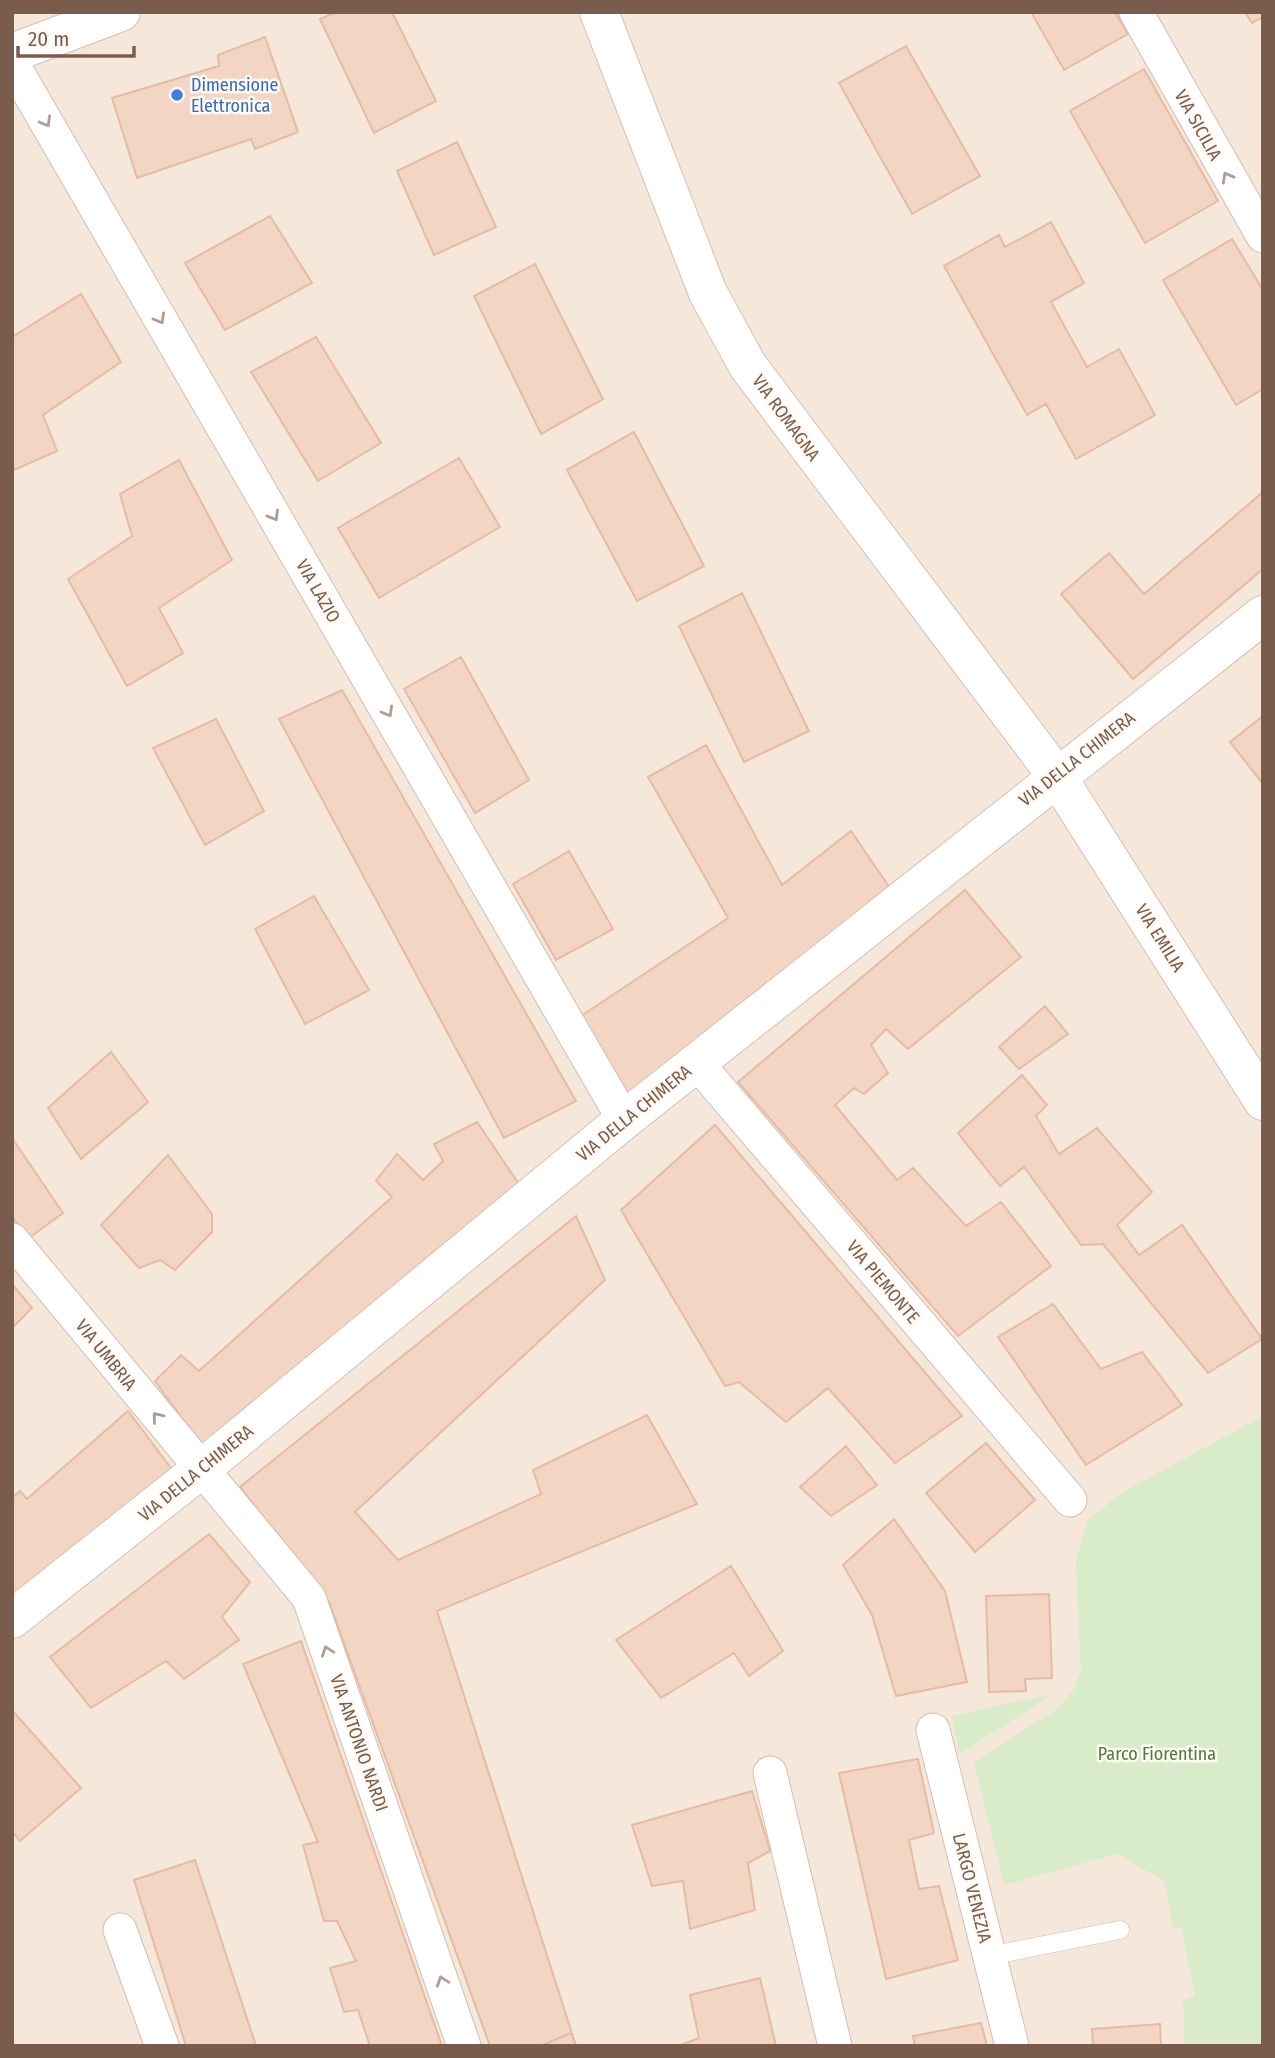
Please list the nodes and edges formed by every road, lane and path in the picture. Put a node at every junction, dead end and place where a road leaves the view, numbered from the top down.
1 (121, 12) edge
2 (599, 12) edge
3 (1136, 12) edge
4 (12, 53) edge
5 (12, 63) edge
6 (1263, 236) edge
7 (1263, 615) edge
8 (1056, 775) junction
9 (697, 1063) junction
10 (1263, 1101) edge
11 (624, 1120) junction
12 (12, 1240) edge
13 (200, 1470) junction
14 (1070, 1500) dead end
15 (12, 1619) edge
16 (933, 1730) dead end
17 (770, 1773) dead end
18 (120, 1930) dead end
19 (1120, 1930) dead end
20 (989, 1956) junction
21 (162, 2046) edge
22 (464, 2046) edge
23 (835, 2046) edge
24 (1012, 2046) edge

1 - 4 street
2 - 8 street, VIA ROMAGNA
6 -> 3 street, VIA SICILIA
5 -> 11 street, VIA LAZIO
7 - 8 street, VIA DELLA CHIMERA
8 - 9 street, VIA DELLA CHIMERA
8 - 10 street, VIA EMILIA
9 - 11 street, VIA DELLA CHIMERA
9 - 14 street, VIA PIEMONTE
11 - 13 street, VIA DELLA CHIMERA
13 -> 12 street, VIA UMBRIA
13 - 15 street, VIA DELLA CHIMERA
22 -> 13 street, VIA ANTONIO NARDI
16 - 20 street, LARGO VENEZIA
17 - 23 street
18 - 21 street
19 - 20 lane
20 - 24 street, LARGO VENEZIA

